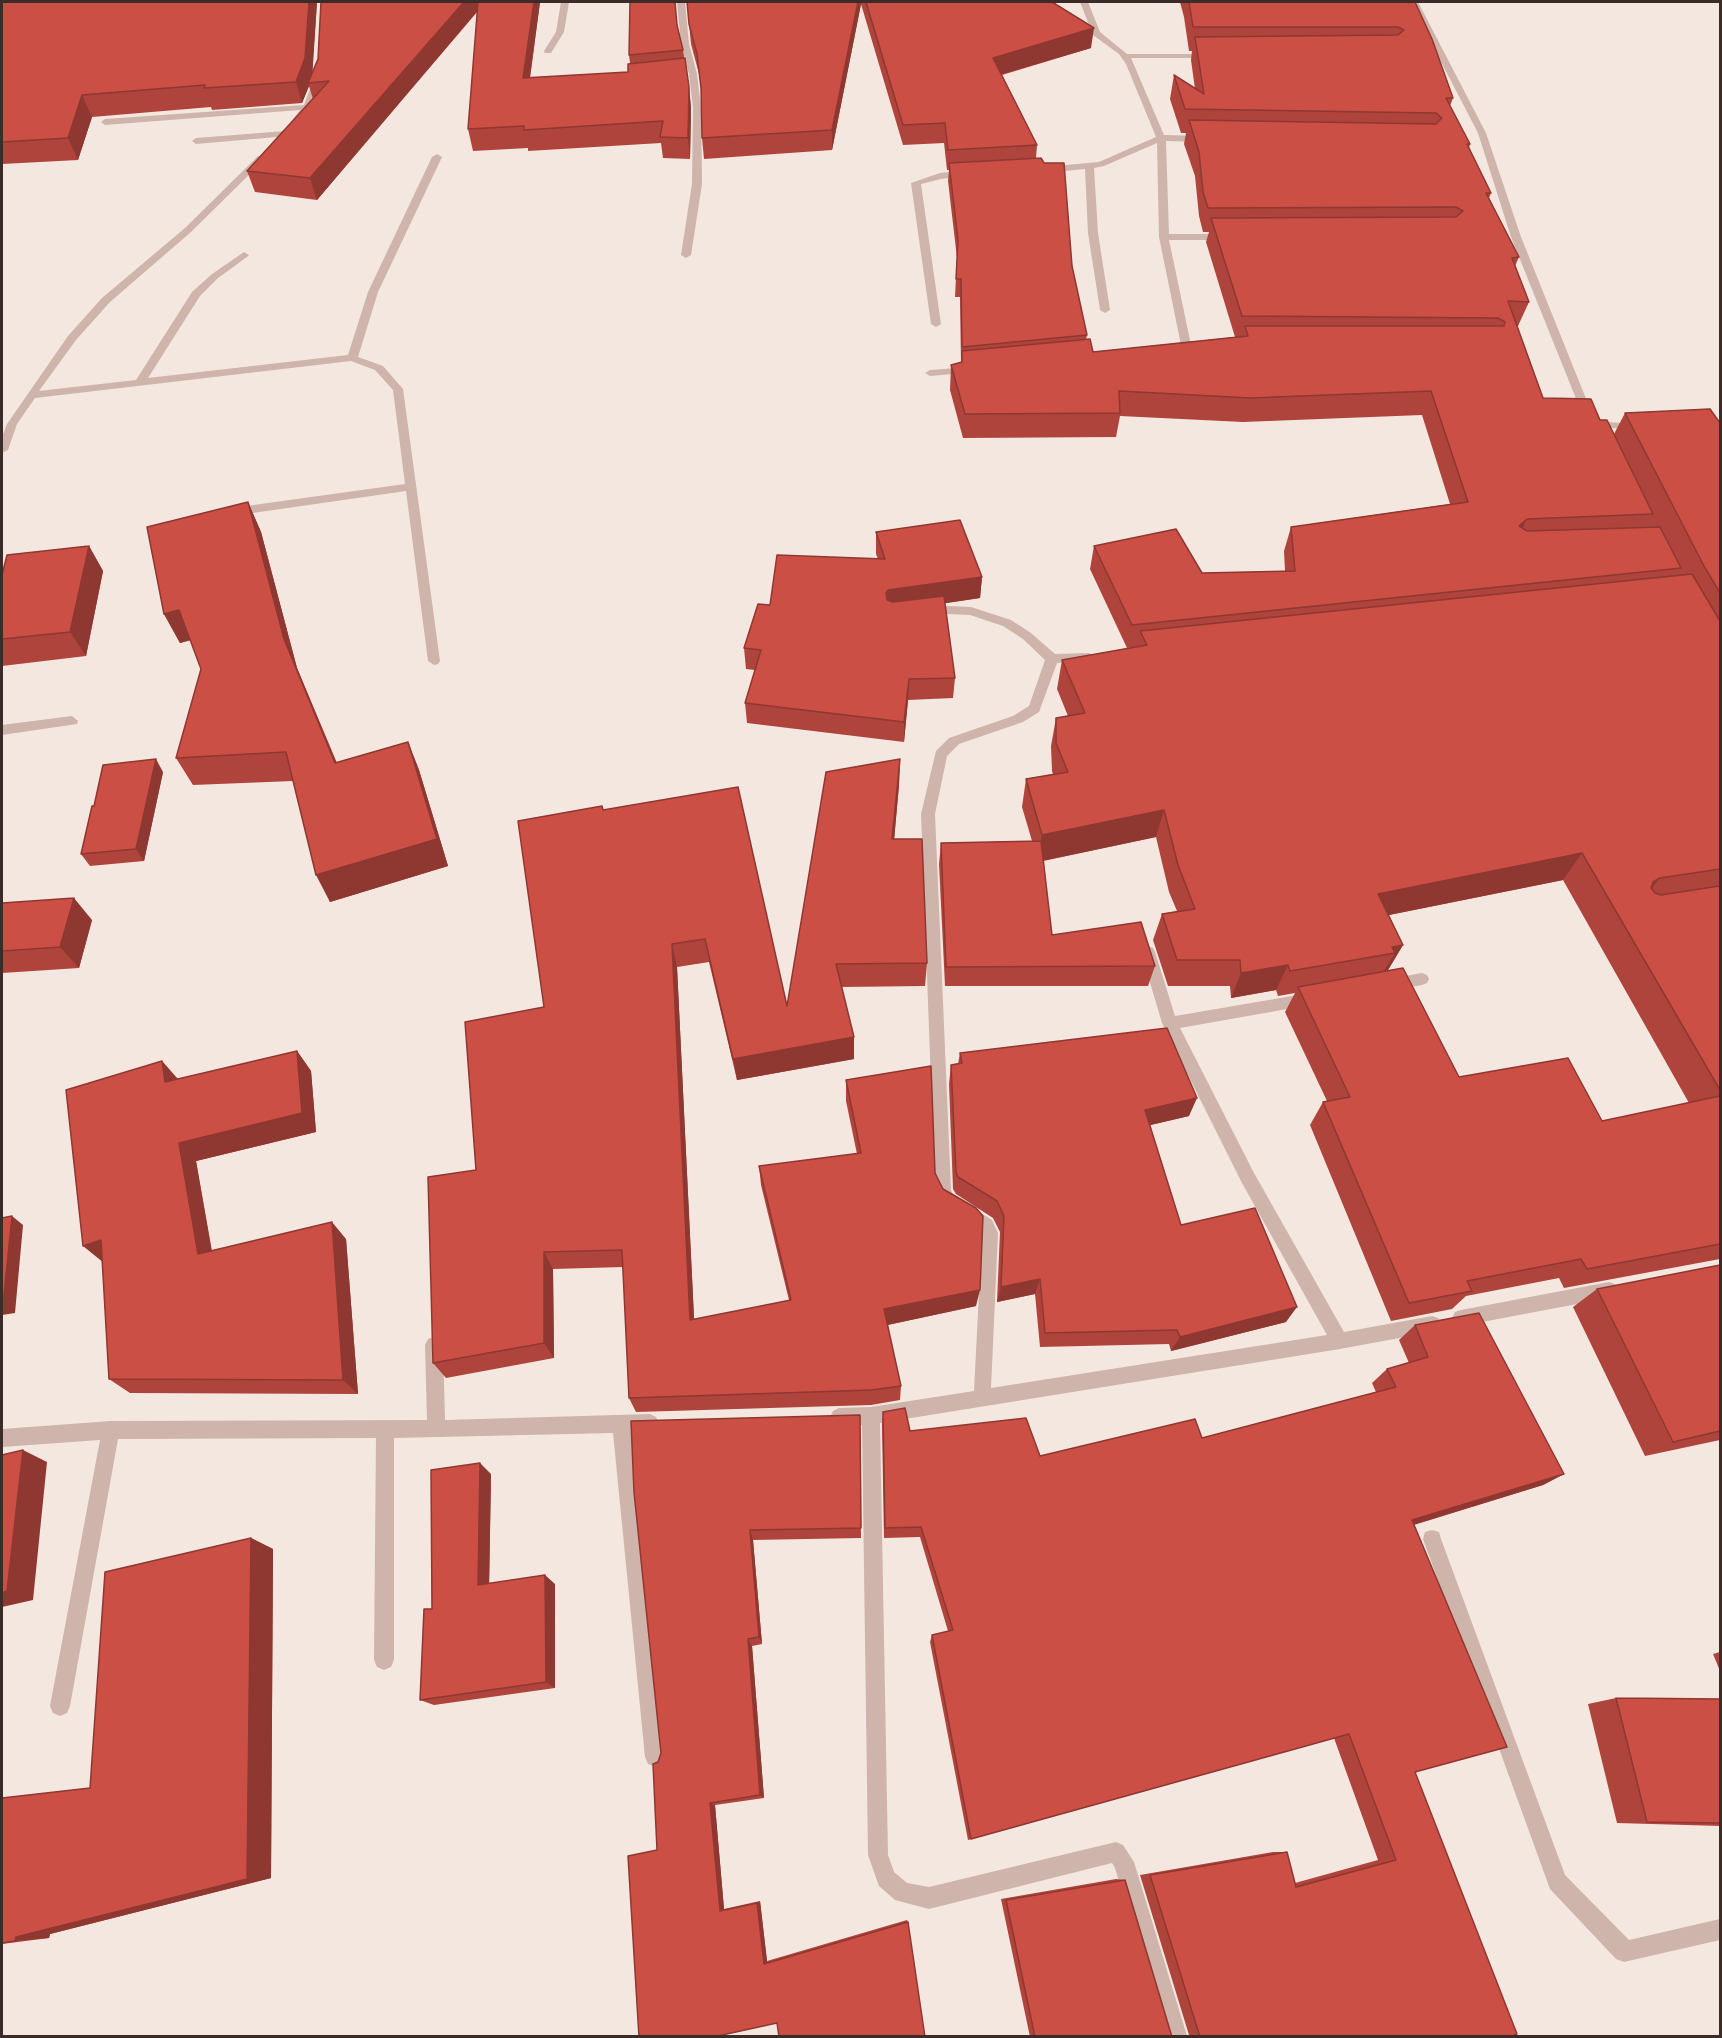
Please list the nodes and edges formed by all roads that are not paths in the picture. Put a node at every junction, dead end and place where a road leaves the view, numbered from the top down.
1 (565, 2) edge
2 (681, 2) edge
3 (1084, 2) edge
4 (1414, 2) edge
5 (1086, 27) edge
6 (1096, 33) junction
7 (548, 51) dead end
8 (1217, 56) edge
9 (1125, 57) junction
10 (320, 62) edge
11 (693, 74) junction
12 (681, 75) edge
13 (307, 107) junction
14 (105, 122) dead end
15 (285, 134) junction
16 (1161, 138) junction
17 (1219, 139) edge
18 (196, 141) dead end
19 (277, 142) edge
20 (269, 150) edge
21 (437, 157) dead end
22 (1089, 166) junction
23 (1033, 171) edge
24 (974, 173) edge
25 (1164, 237) junction
26 (1235, 237) edge
27 (244, 255) dead end
28 (686, 255) dead end
29 (1105, 310) dead end
30 (936, 324) dead end
31 (1187, 346) edge
32 (352, 358) junction
33 (977, 369) edge
34 (930, 374) dead end
35 (140, 382) junction
36 (31, 395) junction
37 (1650, 428) edge
38 (2, 450) edge
39 (411, 487) junction
40 (222, 513) edge
41 (914, 614) edge
42 (1108, 656) edge
43 (1052, 659) junction
44 (434, 661) dead end
45 (72, 721) dead end
46 (2, 730) edge
47 (1144, 940) edge
48 (1422, 979) dead end
49 (1376, 987) edge
50 (1330, 995) edge
51 (1170, 1023) junction
52 (1628, 1286) edge
53 (433, 1326) edge
54 (1340, 1341) junction
55 (982, 1397) junction
56 (871, 1416) junction
57 (824, 1418) edge
58 (668, 1423) edge
59 (621, 1424) junction
60 (385, 1429) junction
61 (436, 1429) junction
62 (111, 1430) junction
63 (2, 1438) edge
64 (1432, 1539) edge
65 (384, 1660) dead end
66 (60, 1706) dead end
67 (655, 1757) dead end
68 (1720, 1930) edge
69 (1176, 2037) edge

1 - 7 street
2 - 11 street
3 - 6 street
4 - 37 street
5 - 6 street
6 - 9 street
8 - 9 street
9 - 16 street
10 - 13 street
11 - 12 street
11 - 28 street
13 - 14 street
13 - 15 street
15 - 18 street
15 - 19 street
16 - 17 street
16 - 22 street
16 - 25 street
20 - 36 street
21 - 32 street
22 - 23 street
22 - 29 street
24 - 30 street
25 - 26 street
25 - 31 street
27 - 35 street
32 - 35 street
32 - 39 street
33 - 34 street
35 - 36 street
36 - 38 street
39 - 40 street
39 - 44 street
41 - 43 street
42 - 43 street
43 - 55 street
45 - 46 street
47 - 51 street
48 - 49 street
50 - 51 street
51 - 54 street
52 - 54 street
53 - 61 street
54 - 55 street
55 - 56 street
56 - 57 street
56 - 69 street
58 - 59 street
59 - 61 street
59 - 67 street
60 - 61 street
60 - 62 street
60 - 65 street
62 - 63 street
62 - 66 street
64 - 68 street

